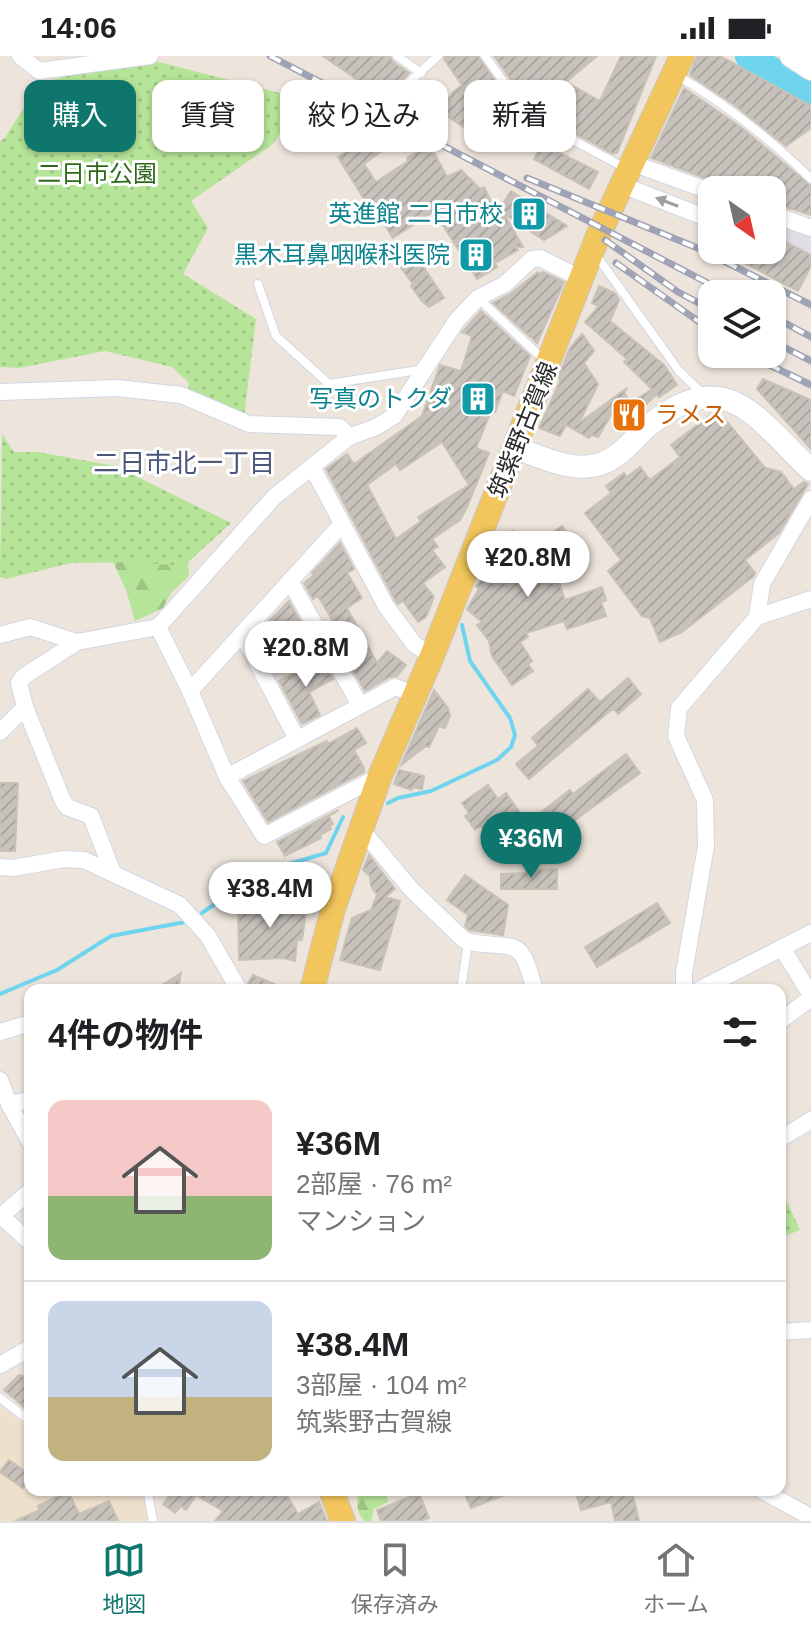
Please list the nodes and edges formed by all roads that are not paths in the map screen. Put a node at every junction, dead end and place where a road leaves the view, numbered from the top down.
1 (20, 56) edge
2 (150, 56) edge
3 (397, 56) edge
4 (438, 56) edge
5 (485, 56) edge
6 (791, 56) edge
7 (678, 65) edge
8 (811, 69) edge
9 (421, 73) junction
10 (413, 80) edge
11 (628, 173) junction
12 (811, 179) edge
13 (698, 189) edge
14 (698, 212) edge
15 (786, 219) edge
16 (811, 228) edge
17 (594, 251) junction
18 (582, 279) junction
19 (258, 284) dead end
20 (478, 298) junction
21 (549, 364) junction
22 (425, 369) junction
23 (0, 392) edge
24 (705, 396) junction
25 (349, 437) junction
26 (516, 448) junction
27 (312, 467) junction
28 (811, 470) edge
29 (811, 499) edge
30 (342, 524) junction
31 (290, 581) junction
32 (811, 599) edge
33 (757, 617) junction
34 (158, 627) junction
35 (242, 634) junction
36 (0, 635) edge
37 (77, 642) junction
38 (432, 656) junction
39 (190, 691) junction
40 (415, 694) junction
41 (360, 705) junction
42 (25, 707) junction
43 (0, 732) edge
44 (297, 739) junction
45 (380, 776) junction
46 (227, 777) junction
47 (362, 830) junction
48 (0, 867) edge
49 (113, 873) junction
50 (811, 933) edge
51 (468, 942) junction
52 (782, 948) junction
53 (236, 984) edge
54 (314, 984) edge
55 (462, 984) edge
56 (533, 984) edge
57 (684, 984) edge
58 (711, 984) edge
59 (811, 996) edge
60 (786, 1016) edge
61 (24, 1025) edge
62 (0, 1032) edge
63 (0, 1080) edge
64 (24, 1101) edge
65 (9, 1104) junction
66 (811, 1120) edge
67 (24, 1131) edge
68 (786, 1135) edge
69 (24, 1196) edge
70 (0, 1215) edge
71 (24, 1237) edge
72 (811, 1330) edge
73 (786, 1332) edge
74 (24, 1351) edge
75 (0, 1365) edge
76 (0, 1398) edge
77 (24, 1416) edge
78 (148, 1496) edge
79 (333, 1496) edge
80 (772, 1496) edge
81 (811, 1517) edge
82 (153, 1521) edge
83 (343, 1521) edge

1 - 2 street
3 - 9 lane
4 - 9 lane
5 - 11 lane
6 - 8 main road
7 - 11 main road, 筑紫野古賀線
7 - 12 lane
9 - 10 lane
11 - 13 street
14 -> 11 street
11 - 17 main road, 筑紫野古賀線
15 - 16 street
17 - 18 main road, 筑紫野古賀線
17 - 24 lane
18 - 20 street
18 - 21 main road, 筑紫野古賀線
19 - 22 lane
20 - 21 lane
20 - 22 street
21 - 26 main road, 筑紫野古賀線
22 - 25 street
23 - 25 street
24 - 26 main road
24 - 28 main road
25 - 27 street
26 - 38 main road, 筑紫野古賀線
27 - 30 street
27 - 34 street
29 - 33 street
30 - 31 street
30 - 38 street
31 - 35 street
31 - 41 street
32 - 33 street
33 - 57 street
34 - 37 street
34 - 39 street
35 - 39 street
35 - 44 street
36 - 37 street
37 - 42 street
38 - 40 main road, 筑紫野古賀線
39 - 46 street
40 - 41 street
40 - 45 main road, 筑紫野古賀線
41 - 44 street
42 - 43 street
42 - 49 street
44 - 46 street
45 - 46 street
45 - 47 main road, 筑紫野古賀線
47 - 51 street
47 - 54 main road, 筑紫野古賀線
48 - 49 street
49 - 53 street
50 - 52 street
51 - 55 lane
51 - 56 street
52 - 58 street
52 - 59 street
59 - 60 street
61 - 62 street
63 - 65 street
64 - 65 street
65 - 67 street
66 - 68 street
69 - 70 street
70 - 71 street
72 - 73 street
74 - 75 street
76 - 77 lane
78 - 82 lane
79 - 83 main road
80 - 81 street

